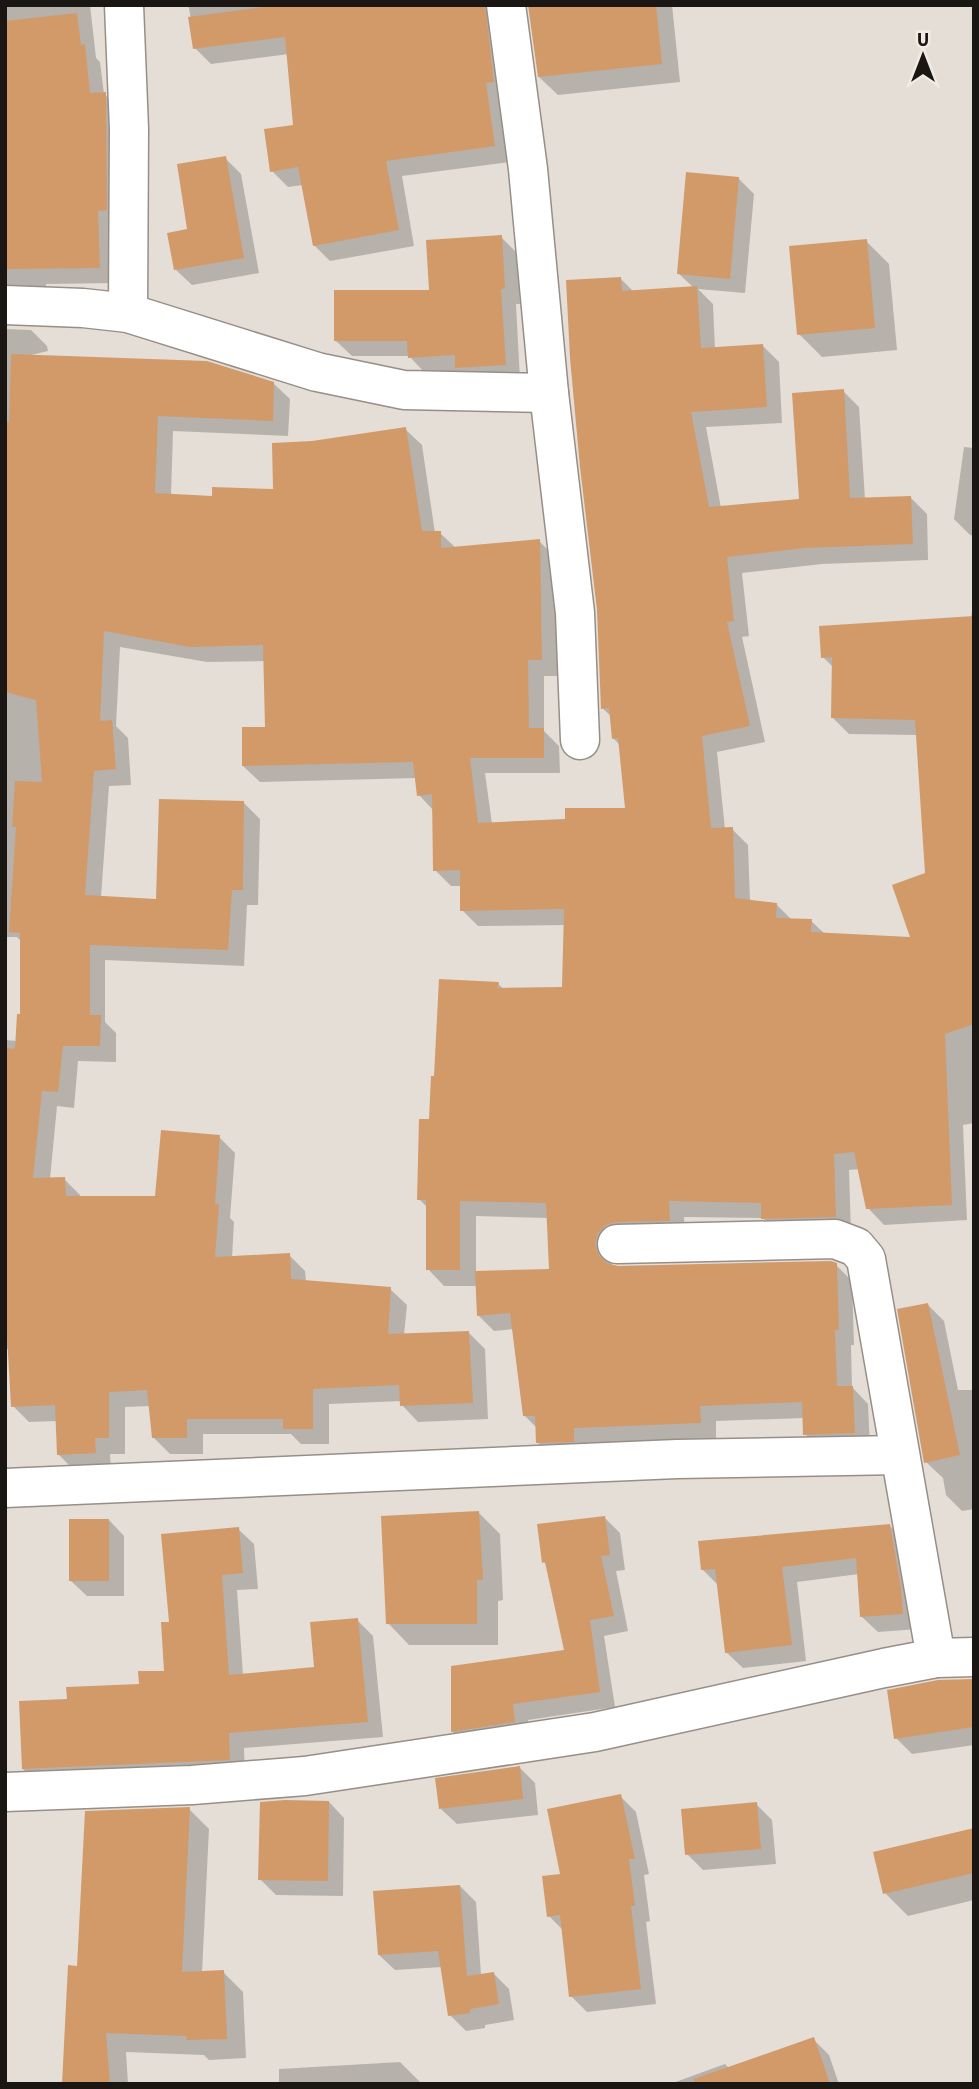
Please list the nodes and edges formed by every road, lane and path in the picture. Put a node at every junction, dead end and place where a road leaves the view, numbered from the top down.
1 (124, 5) edge
2 (506, 5) edge
3 (5, 305) edge
4 (128, 313) junction
5 (549, 393) junction
6 (580, 740) dead end
7 (617, 1244) dead end
8 (900, 1455) junction
9 (5, 1488) edge
10 (974, 1657) edge
11 (936, 1658) junction
12 (5, 1792) edge

1 - 4 street
2 - 5 street
3 - 4 street
4 - 5 street
5 - 6 street
7 - 8 street
8 - 9 street
8 - 11 street
10 - 11 street
11 - 12 street

